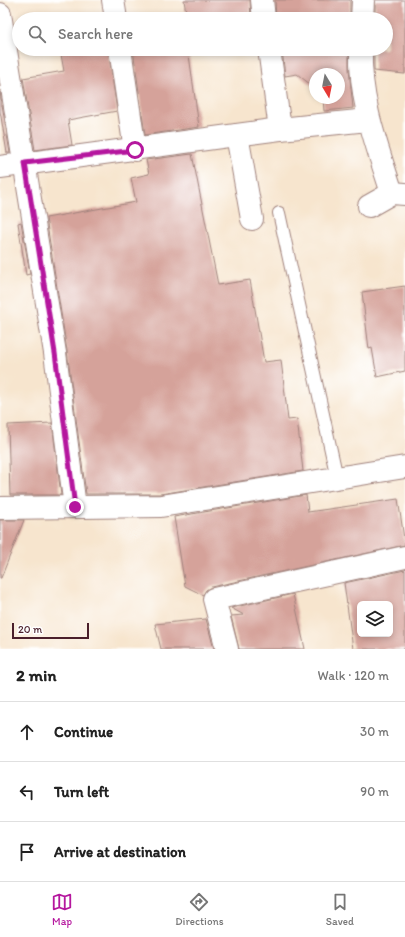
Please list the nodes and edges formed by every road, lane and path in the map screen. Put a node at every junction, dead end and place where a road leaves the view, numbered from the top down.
1 (113, 0) edge
2 (262, 0) edge
3 (363, 0) edge
4 (115, 12) edge
5 (263, 12) edge
6 (362, 12) edge
7 (0, 14) edge
8 (121, 56) edge
9 (270, 56) edge
10 (361, 56) edge
11 (368, 120) junction
12 (280, 129) junction
13 (237, 135) junction
14 (135, 150) junction
15 (25, 163) junction
16 (0, 167) edge
17 (398, 194) edge
18 (369, 206) dead end
19 (279, 213) dead end
20 (252, 219) dead end
21 (405, 468) edge
22 (337, 478) junction
23 (75, 507) junction
24 (0, 508) edge
25 (405, 557) edge
26 (227, 649) edge

1 - 4 street
2 - 5 street
3 - 6 street
7 - 15 street
8 - 14 street
9 - 12 street
10 - 11 street
11 - 12 street
11 - 17 street
12 - 13 street
13 - 14 street
13 - 20 street
14 - 15 street
15 - 16 street
15 - 23 street
17 - 18 street
19 - 22 lane
21 - 22 street
22 - 23 street
23 - 24 street
25 - 26 street

